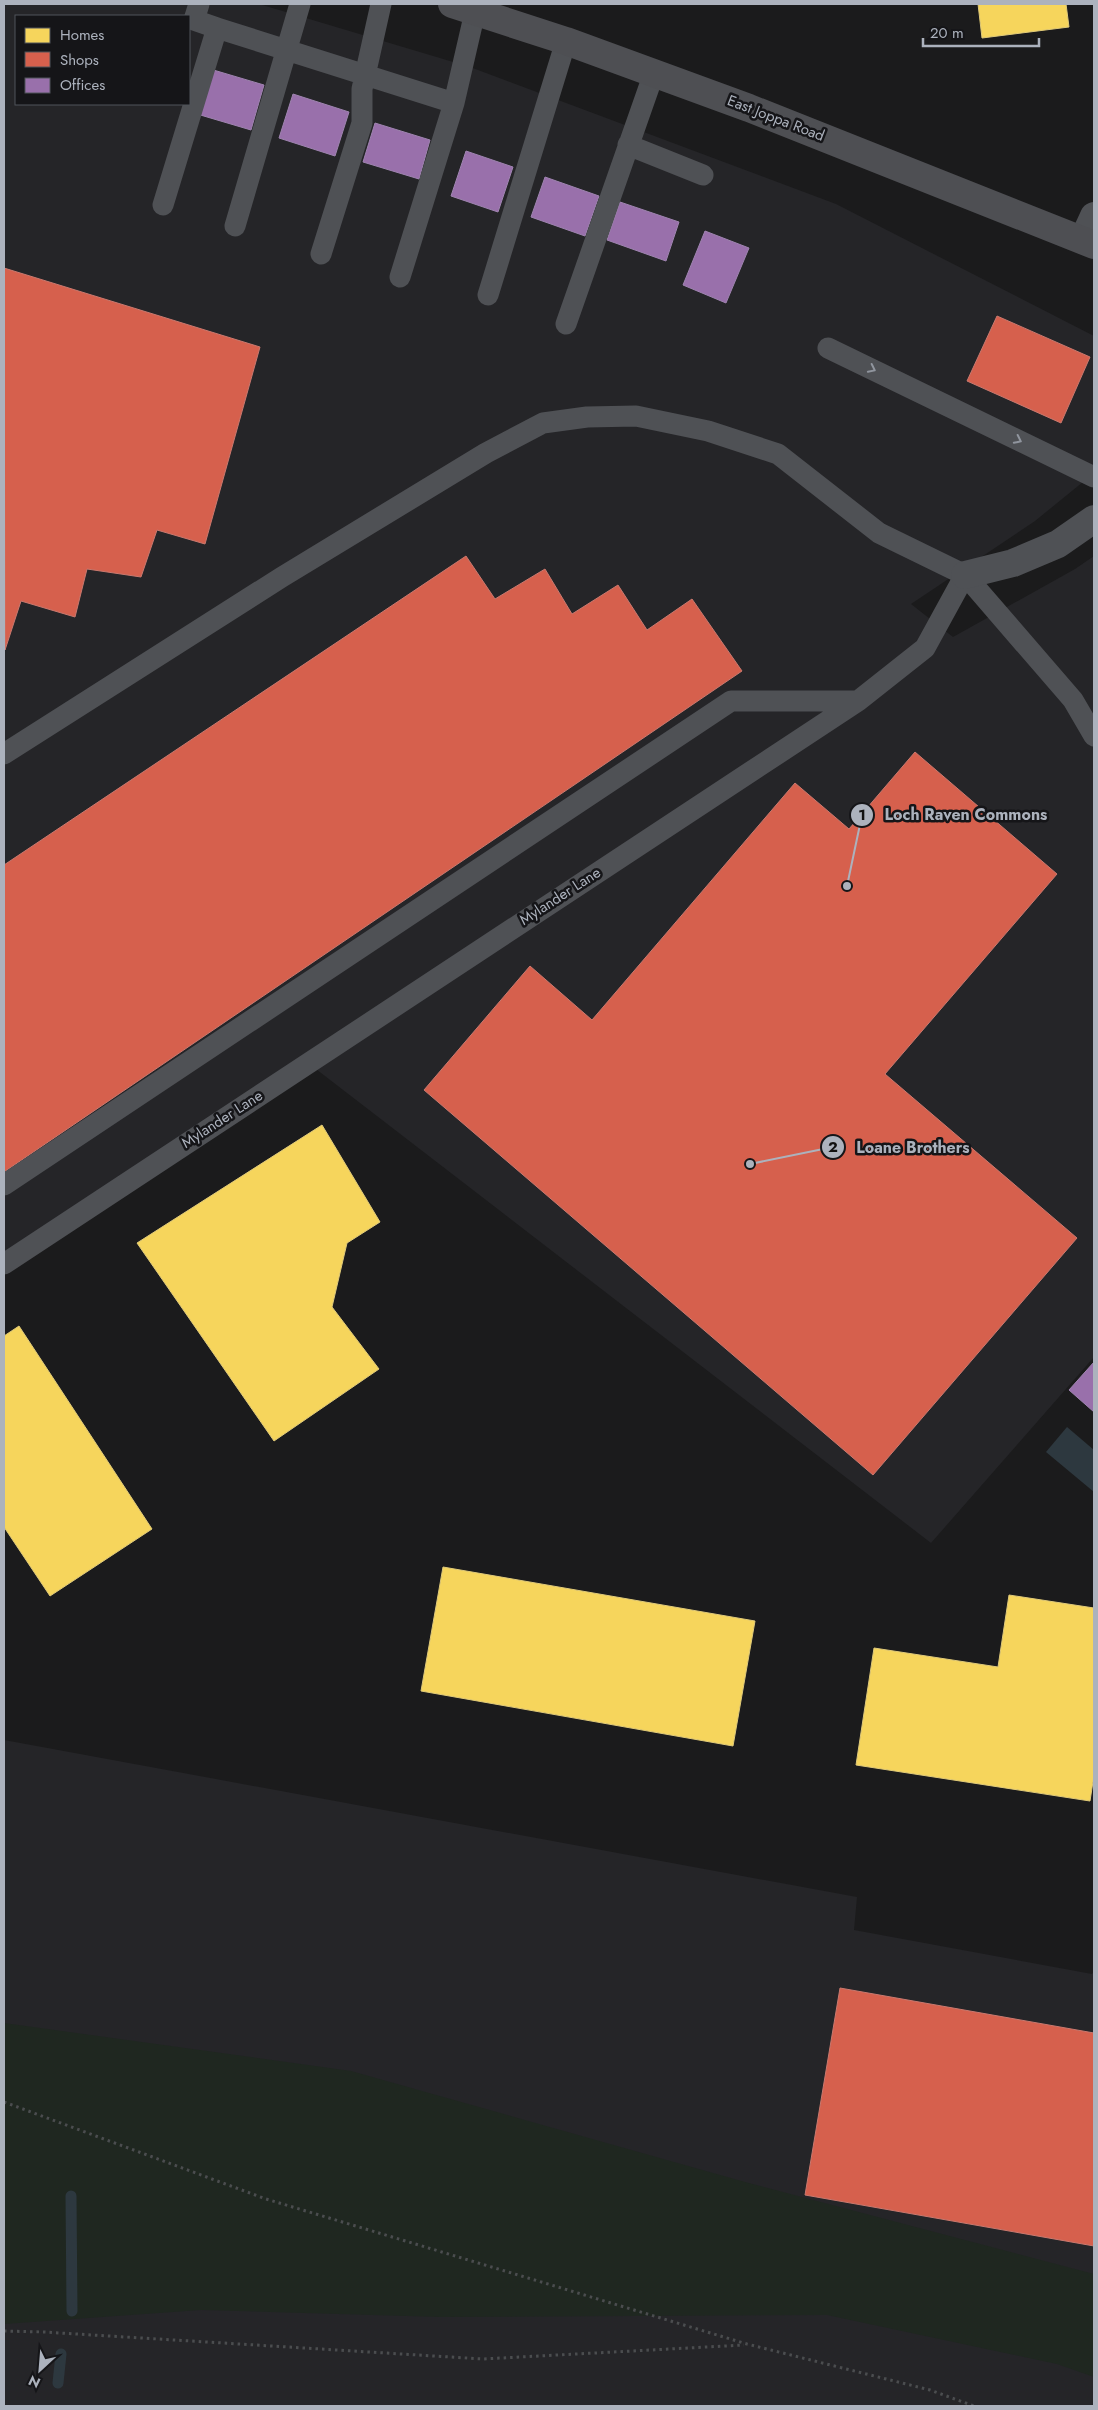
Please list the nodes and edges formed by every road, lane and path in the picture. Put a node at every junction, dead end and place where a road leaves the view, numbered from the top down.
1 (300, 4) edge
2 (381, 4) edge
3 (464, 8) edge
4 (194, 16) edge
5 (216, 28) junction
6 (566, 41) junction
7 (288, 50) junction
8 (654, 73) junction
9 (365, 75) junction
10 (454, 103) junction
11 (628, 145) junction
12 (703, 175) dead end
13 (163, 205) dead end
14 (236, 226) dead end
15 (1091, 234) edge
16 (320, 254) dead end
17 (400, 277) dead end
18 (488, 295) dead end
19 (566, 324) dead end
20 (828, 348) dead end
21 (1094, 477) edge
22 (1094, 519) edge
23 (965, 574) junction
24 (858, 701) junction
25 (1094, 736) edge
26 (4, 754) edge
27 (4, 1185) edge
28 (4, 1264) edge
29 (4, 2102) edge
30 (4, 2331) edge
31 (747, 2344) junction
32 (974, 2406) edge

1 - 7 lane
2 - 9 lane
3 - 6 main road, East Joppa Road
3 - 10 lane
4 - 5 lane
5 - 7 lane
5 - 13 lane
6 - 8 main road, East Joppa Road
6 - 18 lane
7 - 9 lane
7 - 14 lane
8 - 11 lane
8 - 15 main road, East Joppa Road
9 - 10 lane
9 - 16 lane
10 - 17 lane
11 - 12 lane
11 - 19 lane
20 -> 21 lane
22 - 23 street
23 - 24 lane, Mylander Lane
23 - 25 lane
23 - 26 lane
24 - 27 lane
24 - 28 lane, Mylander Lane
29 - 31 path
30 - 31 path
31 - 32 path

